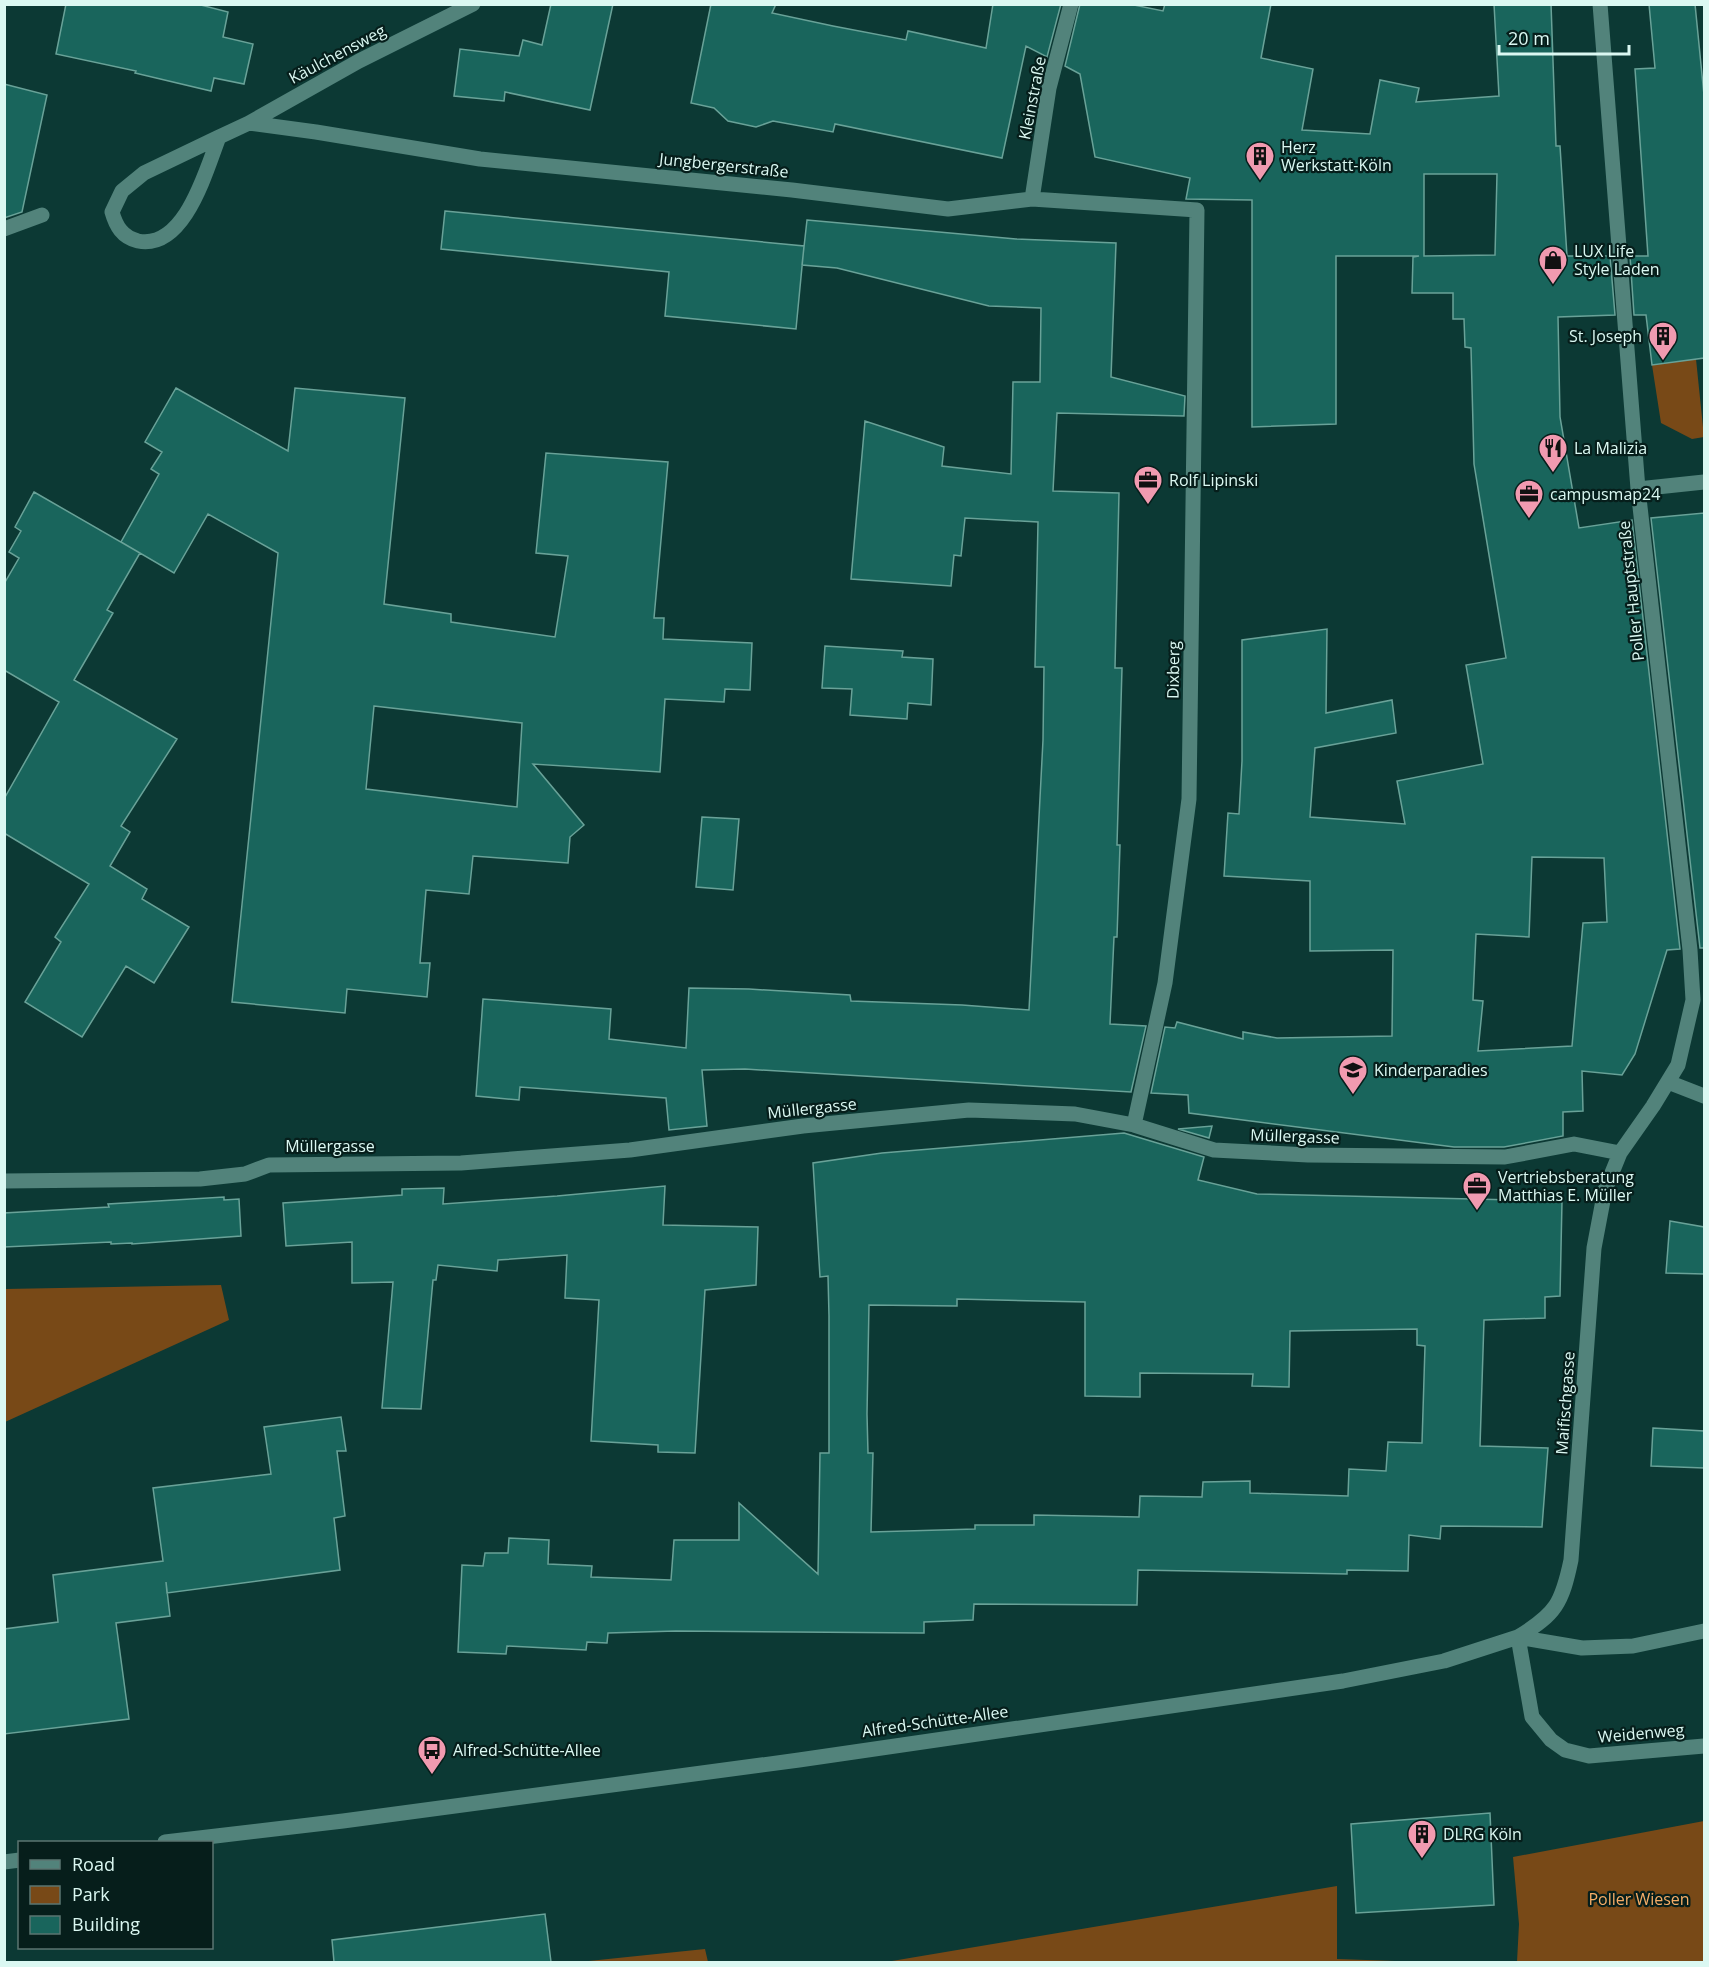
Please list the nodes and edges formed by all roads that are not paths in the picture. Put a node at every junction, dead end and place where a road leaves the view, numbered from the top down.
1 (473, 4) edge
2 (1071, 4) edge
3 (1600, 4) edge
4 (249, 123) junction
5 (219, 137) junction
6 (1032, 199) junction
7 (1197, 210) joint
8 (42, 215) dead end
9 (4, 229) edge
10 (1704, 482) edge
11 (1638, 489) junction
12 (1668, 1082) junction
13 (1704, 1096) edge
14 (1134, 1125) junction
15 (1620, 1153) junction
16 (4, 1181) edge
17 (1704, 1631) edge
18 (1518, 1637) junction
19 (1704, 1746) edge
20 (174, 1841) edge

1 - 4 street, Käulchensweg
2 - 6 street, Kleinstraße
3 - 11 street, Poller Hauptstraße
4 - 5 street, Käulchensweg
4 - 6 street, Jungbergerstraße
5 - 5 street, Käulchensweg
6 - 7 street, Jungbergerstraße
7 - 14 street, Dixberg
8 - 9 street
10 - 11 street
11 - 12 street, Poller Hauptstraße
12 - 13 street
12 - 15 street, Poller Hauptstraße
14 - 15 street, Müllergasse
14 - 16 street, Müllergasse
15 - 18 street, Maifischgasse
17 - 18 street, Alfred-Schütte-Allee
18 - 19 street, Weidenweg
18 - 20 street, Alfred-Schütte-Allee

